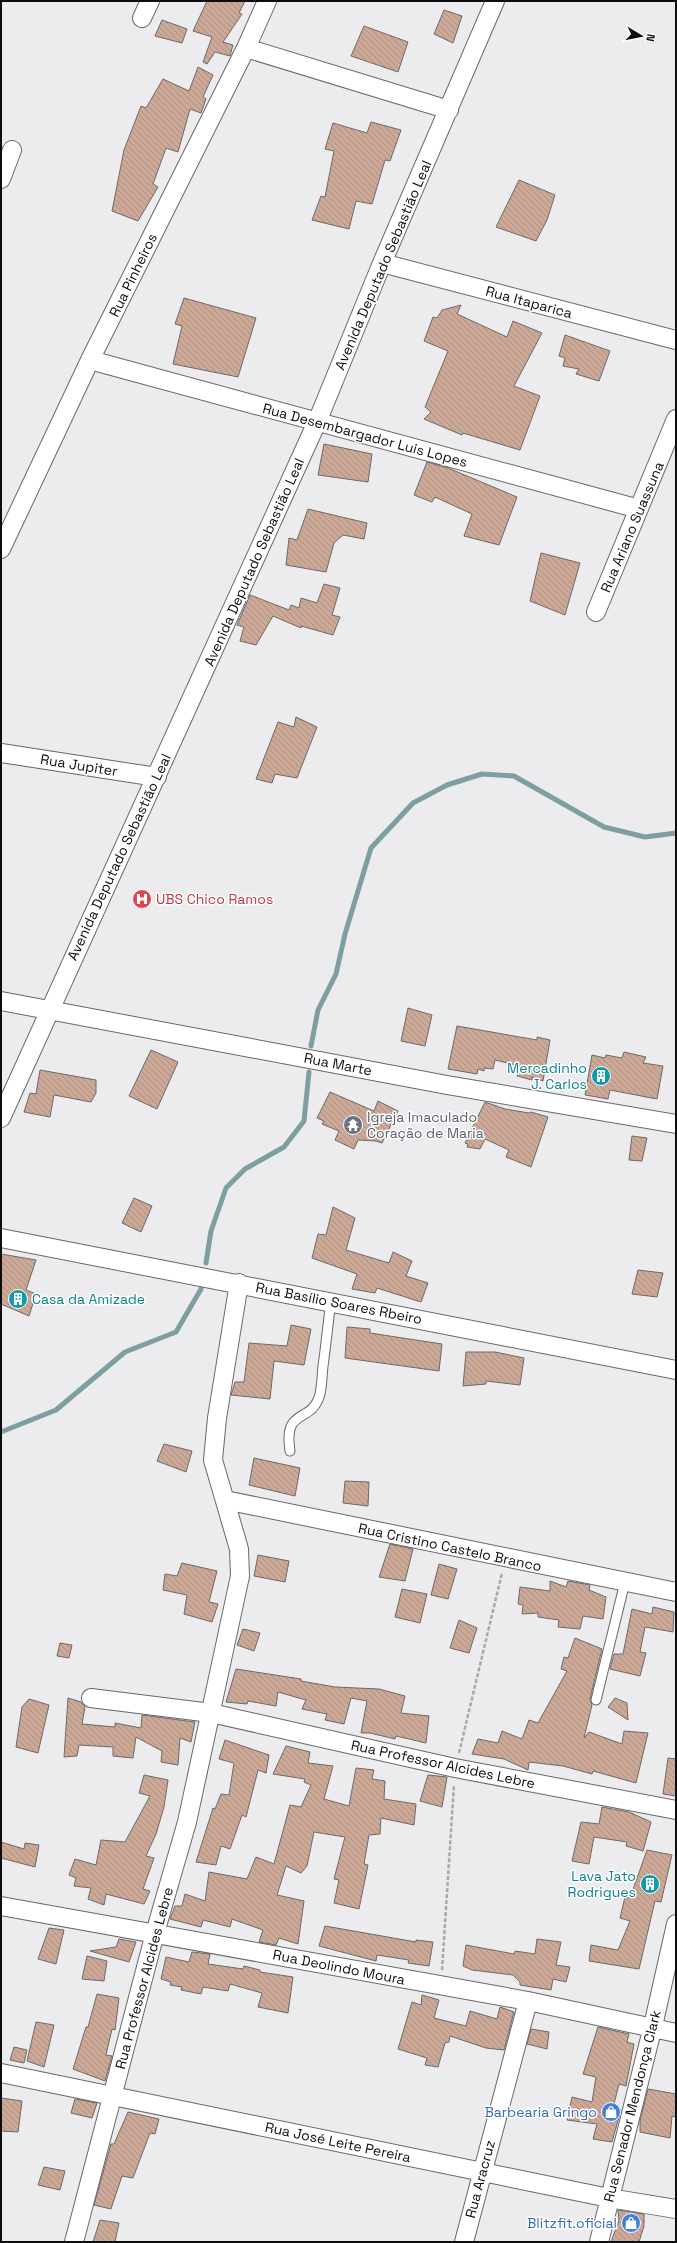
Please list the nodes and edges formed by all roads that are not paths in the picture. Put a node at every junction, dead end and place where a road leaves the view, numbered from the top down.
1 (150, 1) edge
2 (266, 1) edge
3 (495, 1) edge
4 (142, 18) dead end
5 (246, 48) junction
6 (449, 110) junction
7 (12, 150) dead end
8 (1, 179) edge
9 (382, 263) junction
10 (676, 340) edge
11 (90, 360) junction
12 (676, 419) edge
13 (317, 422) junction
14 (639, 509) junction
15 (1, 550) edge
16 (596, 612) dead end
17 (1, 753) edge
18 (157, 777) junction
19 (1, 1001) edge
20 (49, 1009) junction
21 (1, 1118) edge
22 (676, 1124) edge
23 (1, 1238) edge
24 (239, 1283) junction
25 (331, 1301) junction
26 (676, 1370) edge
27 (290, 1451) dead end
28 (225, 1500) junction
29 (625, 1582) junction
30 (676, 1592) edge
31 (90, 1698) dead end
32 (596, 1700) dead end
33 (211, 1713) junction
34 (676, 1810) edge
35 (1, 1906) edge
36 (676, 1924) edge
37 (155, 1933) junction
38 (528, 2001) junction
39 (653, 2026) junction
40 (676, 2033) edge
41 (1, 2073) edge
42 (112, 2095) junction
43 (482, 2172) junction
44 (609, 2198) junction
45 (676, 2209) edge
46 (74, 2242) edge
47 (464, 2242) edge
48 (599, 2242) edge

1 - 4 street
2 - 5 street, Rua Pinheiros
3 - 6 street, Avenida Deputado Sebastião Leal
5 - 6 street
5 - 11 street, Rua Pinheiros
6 - 9 street, Avenida Deputado Sebastião Leal
7 - 8 street
9 - 10 street, Rua Itaparica
9 - 13 street, Avenida Deputado Sebastião Leal
11 - 13 street, Rua Desembargador Luis Lopes
11 - 15 street, Rua Pinheiros
12 - 14 street, Rua Ariano Suassuna
13 - 14 street, Rua Desembargador Luis Lopes
13 - 18 street, Avenida Deputado Sebastião Leal
14 - 16 street, Rua Ariano Suassuna
17 - 18 street, Rua Jupiter
18 - 20 street, Avenida Deputado Sebastião Leal
19 - 20 street, Rua Marte
20 - 21 street, Avenida Deputado Sebastião Leal
20 - 22 street, Rua Marte
23 - 24 street, Rua Basílio Soares Rbeiro
24 - 25 street, Rua Basílio Soares Rbeiro
24 - 28 street, Rua Professor Alcides Lebre
25 - 26 street, Rua Basílio Soares Rbeiro
25 - 27 lane
28 - 29 street, Rua Cristino Castelo Branco
28 - 33 street, Rua Professor Alcides Lebre
29 - 30 street, Rua Cristino Castelo Branco
29 - 32 lane
31 - 33 street, Rua Professor Alcides Lebre
33 - 34 street, Rua Professor Alcides Lebre
33 - 37 street, Rua Professor Alcides Lebre
35 - 37 street, Rua Deolindo Moura
36 - 39 street, Rua Senador Mendonça Clark
37 - 38 street, Rua Deolindo Moura
37 - 42 street, Rua Professor Alcides Lebre
38 - 39 street, Rua Deolindo Moura
38 - 43 street, Rua Aracruz
39 - 40 street, Rua Deolindo Moura
39 - 44 street, Rua Senador Mendonça Clark
41 - 42 street, Rua José Leite Pereira
42 - 43 street, Rua José Leite Pereira
42 - 46 street, Rua Professor Alcides Lebre
43 - 44 street, Rua José Leite Pereira
43 - 47 street, Rua Aracruz
44 - 45 street, Rua José Leite Pereira
44 - 48 street, Rua Senador Mendonça Clark

